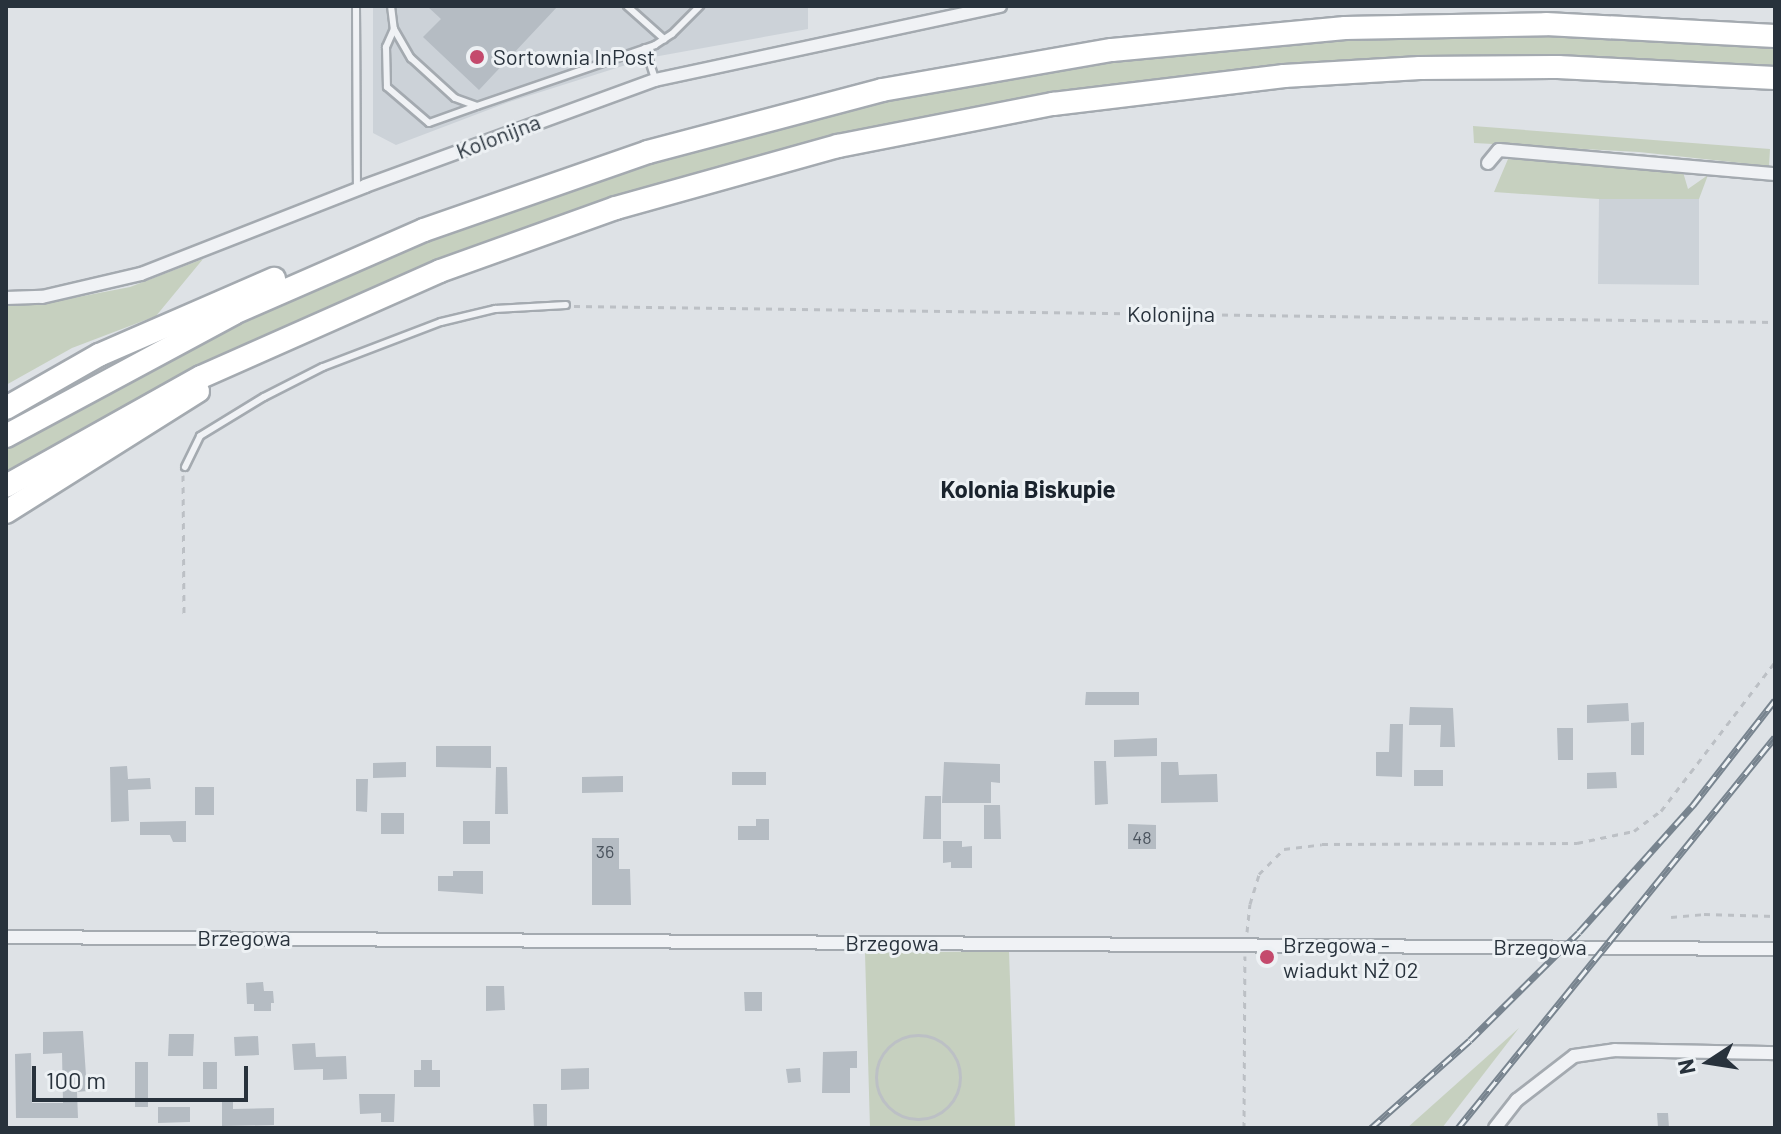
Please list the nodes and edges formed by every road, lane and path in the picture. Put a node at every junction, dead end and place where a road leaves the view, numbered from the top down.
1 (356, 6) edge
2 (391, 6) edge
3 (627, 6) edge
4 (700, 6) edge
5 (1000, 6) edge
6 (394, 29) junction
7 (1775, 36) edge
8 (664, 39) junction
9 (645, 48) junction
10 (1775, 78) edge
11 (655, 80) junction
12 (477, 106) junction
13 (1488, 163) dead end
14 (1775, 174) edge
15 (357, 189) junction
16 (424, 230) junction
17 (6, 298) edge
18 (566, 305) joint
19 (1775, 322) edge
20 (254, 352) junction
21 (6, 408) edge
22 (6, 436) edge
23 (185, 467) joint
24 (6, 486) edge
25 (6, 512) edge
26 (184, 616) dead end
27 (1775, 662) edge
28 (1775, 916) edge
29 (1671, 917) dead end
30 (8, 937) dead end
31 (1245, 946) junction
32 (1775, 949) edge
33 (934, 1038) joint
34 (1775, 1053) edge
35 (1244, 1128) edge
36 (1495, 1128) edge

1 - 15 lane
2 - 6 lane
3 - 8 lane
4 - 8 lane
5 - 11 street, Kolonijna
6 - 12 lane
6 - 12 lane
7 - 16 highway
8 - 9 lane
9 - 11 lane
9 - 12 lane
10 - 20 highway
11 - 15 street, Kolonijna
13 - 14 street
15 - 17 street, Kolonijna
16 - 21 highway
16 - 22 highway
18 - 19 path, Kolonijna
18 - 23 lane
20 - 24 highway
20 - 25 highway
23 - 26 path
27 - 31 path
28 - 29 path
30 - 31 street, Brzegowa
31 - 32 street, Brzegowa
31 - 35 path
33 - 33 path
34 - 36 street

